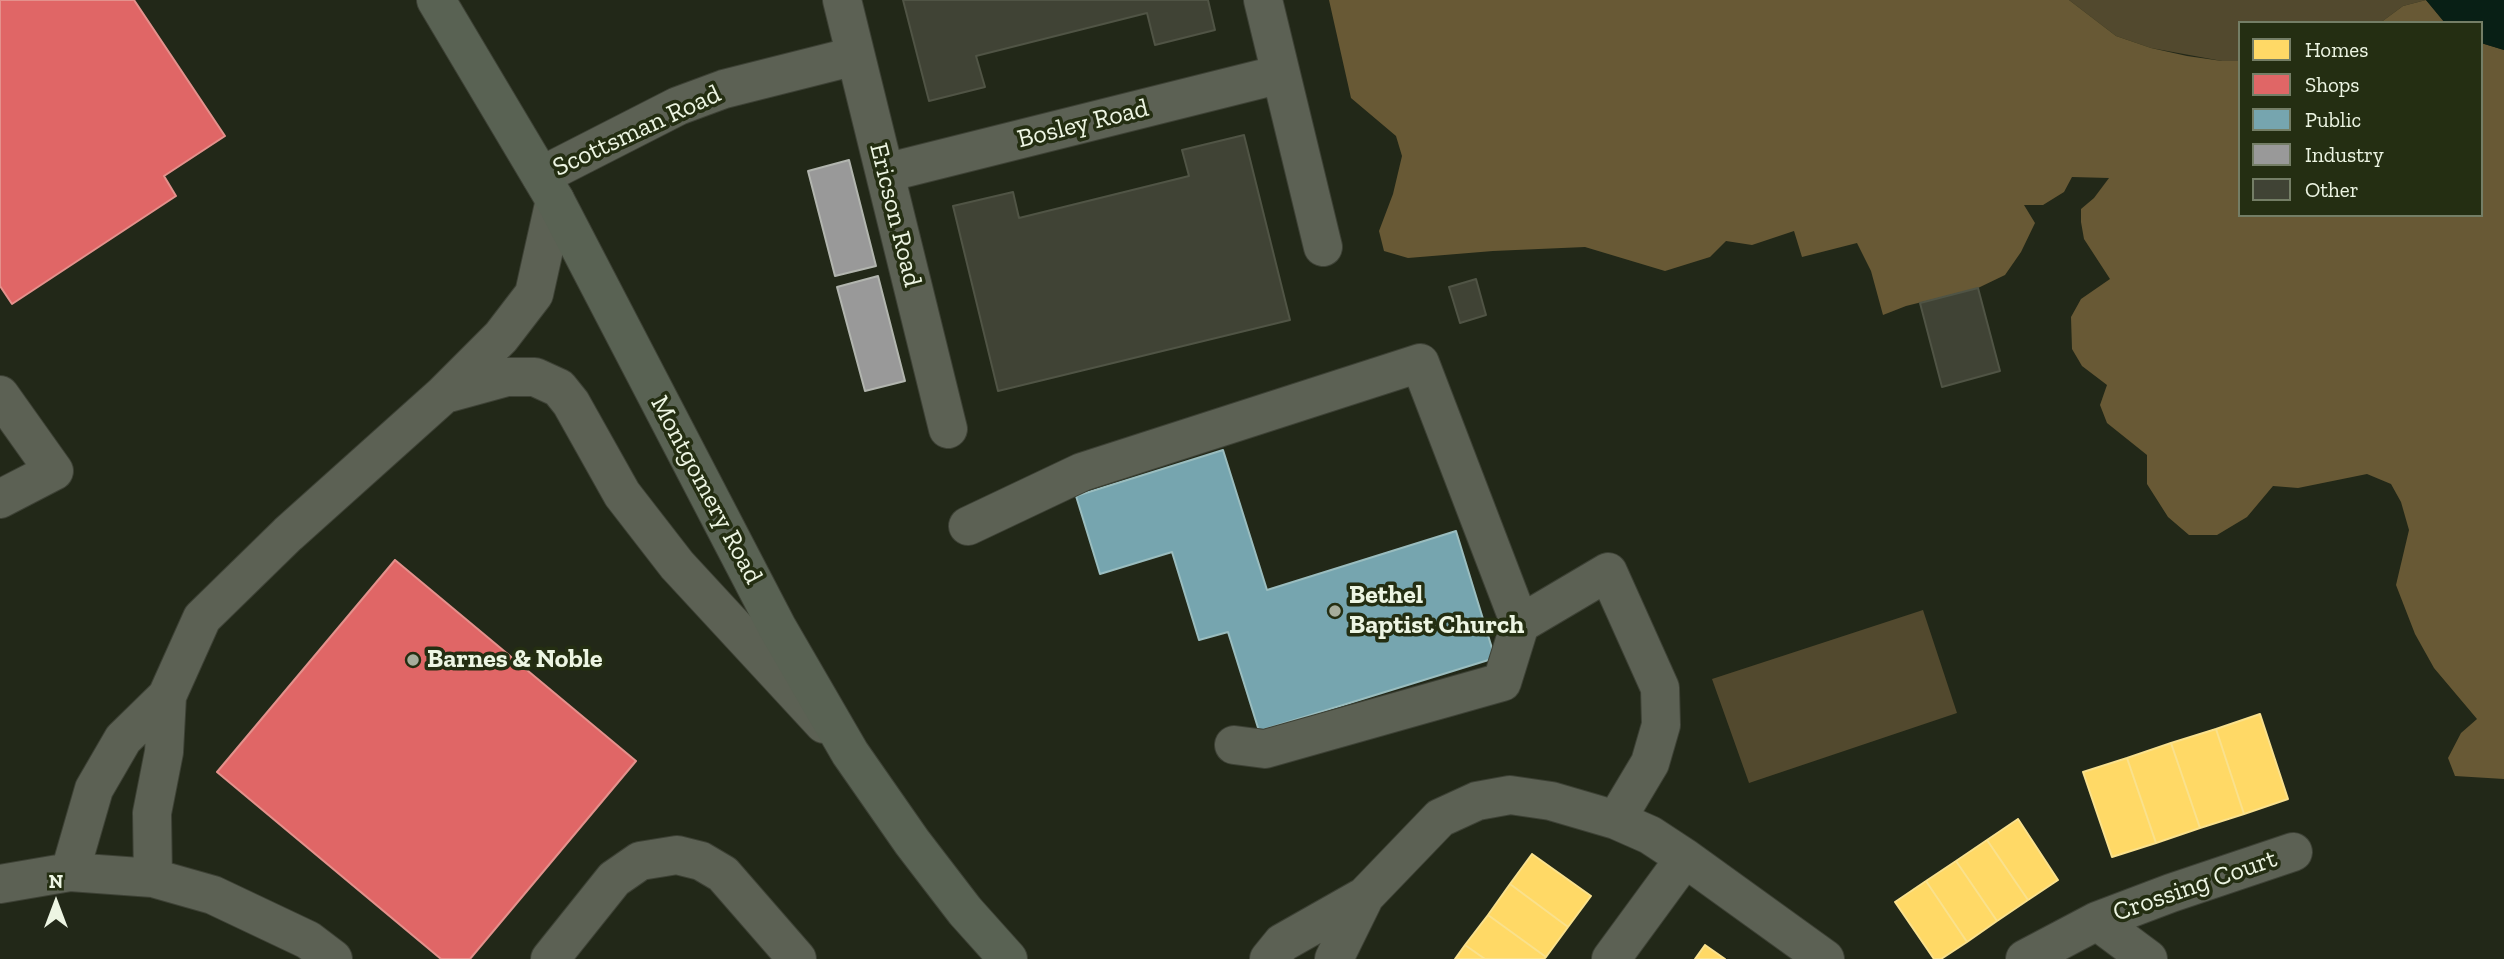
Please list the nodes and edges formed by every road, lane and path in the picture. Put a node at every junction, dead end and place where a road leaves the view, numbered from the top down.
1 (436, 0) edge
2 (842, 0) edge
3 (1263, 0) edge
4 (855, 56) junction
5 (1281, 74) junction
6 (885, 173) junction
7 (548, 188) junction
8 (1323, 247) dead end
9 (0, 395) edge
10 (443, 395) junction
11 (948, 429) dead end
12 (0, 499) edge
13 (968, 526) dead end
14 (1520, 624) junction
15 (167, 696) junction
16 (1234, 745) dead end
17 (850, 753) junction
18 (1616, 820) junction
19 (2293, 852) dead end
20 (1685, 858) junction
21 (70, 872) junction
22 (153, 878) junction
23 (0, 884) edge
24 (1365, 896) junction
25 (2097, 921) junction
26 (333, 959) edge
27 (550, 959) edge
28 (797, 959) edge
29 (1007, 959) edge
30 (1269, 959) edge
31 (1334, 959) edge
32 (1611, 959) edge
33 (1825, 959) edge
34 (2025, 959) edge
35 (2148, 959) edge

1 - 7 main road, Montgomery Road
2 - 4 street, Ericson Road
3 - 5 street
4 - 6 street, Ericson Road
4 - 7 street, Scottsman Road
5 - 6 street, Bosley Road
5 - 8 street
6 - 11 street, Ericson Road
7 - 10 street
7 - 17 main road, Montgomery Road
9 - 12 street
10 - 15 street
10 - 17 street
13 - 14 street
14 - 16 street
14 - 18 street
15 - 21 street
15 - 22 street
17 - 29 main road, Montgomery Road
18 - 20 street
18 - 24 street
19 - 25 street, Crossing Court
20 - 32 street
20 - 33 street
21 - 22 street
21 - 23 street
22 - 26 street
24 - 30 street
24 - 31 street
25 - 34 street, Crossing Court
25 - 35 street, Crossing Court
27 - 28 street

